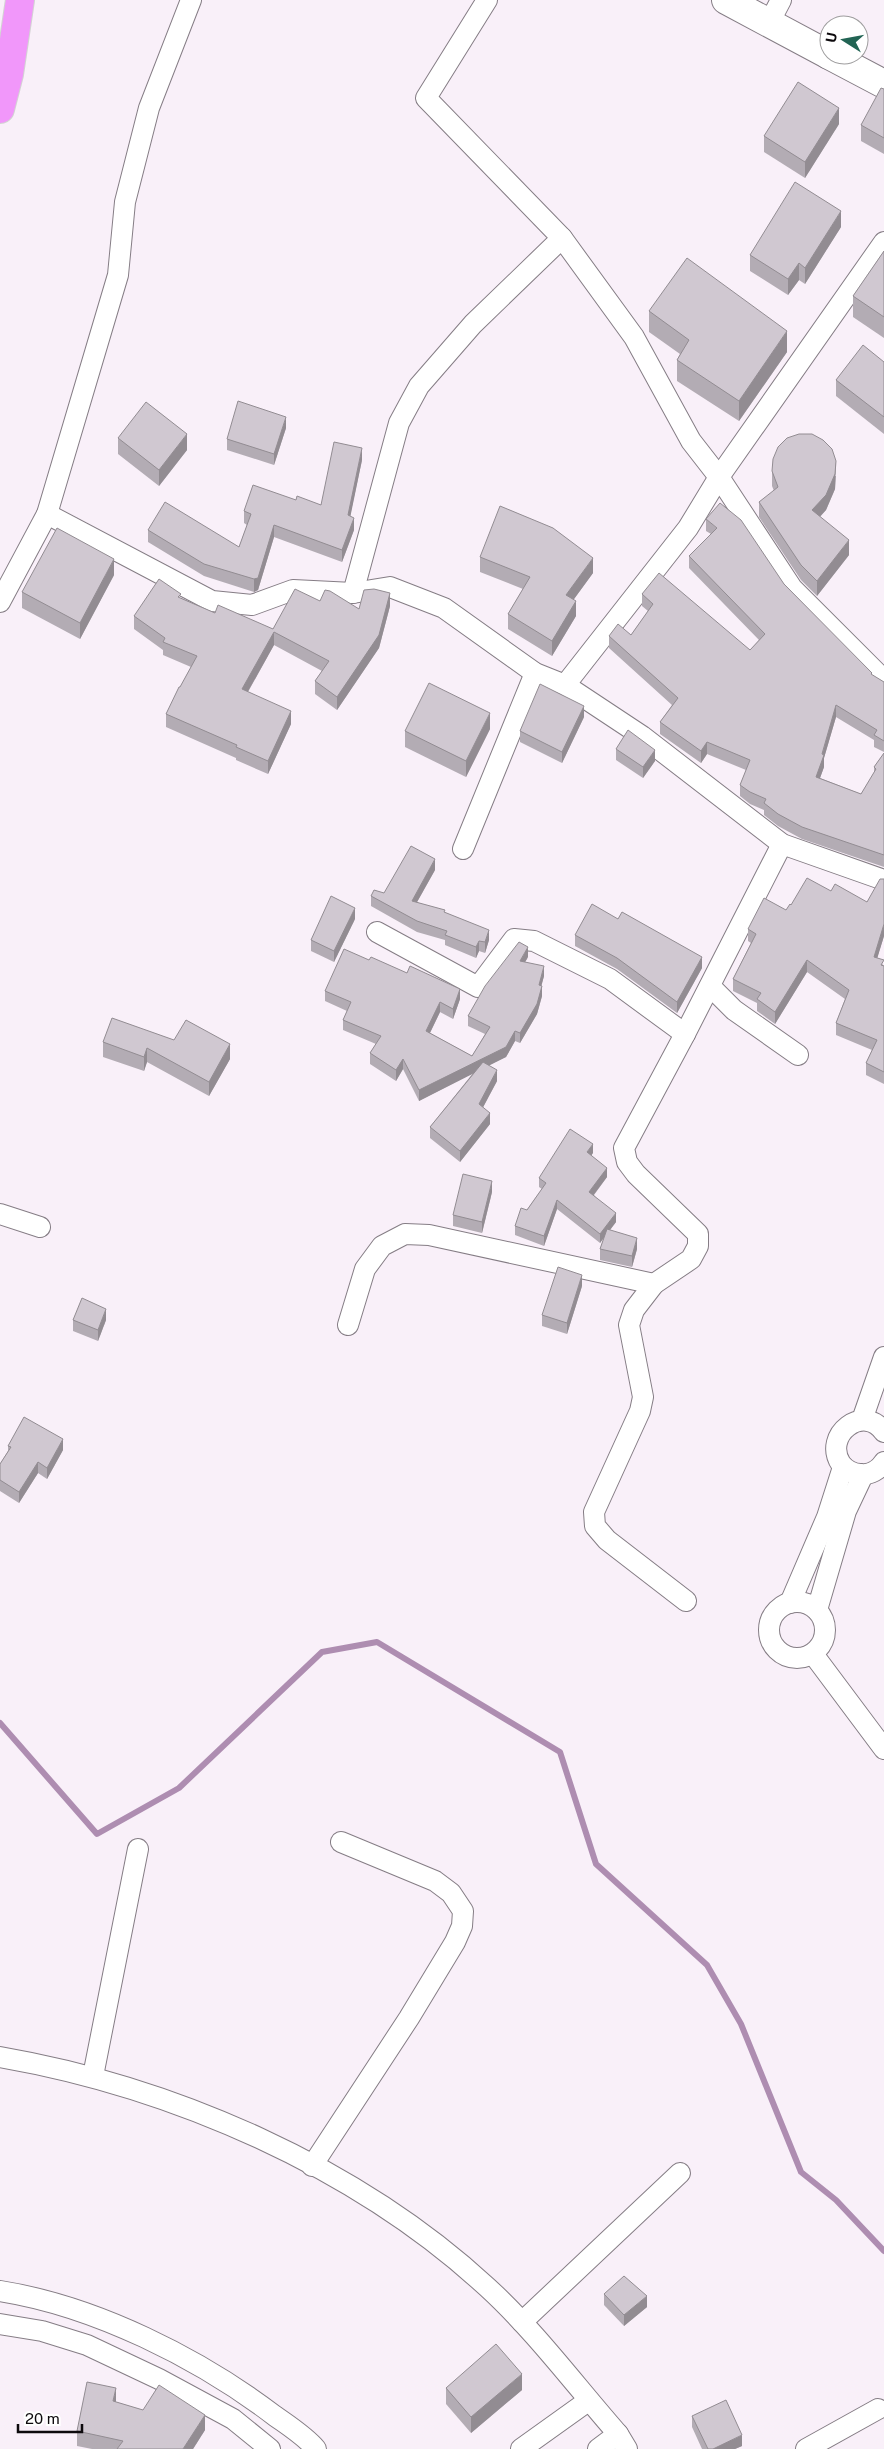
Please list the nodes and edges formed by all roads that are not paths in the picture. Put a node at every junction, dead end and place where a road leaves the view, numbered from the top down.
1 (20, 0) edge
2 (191, 0) edge
3 (487, 0) edge
4 (726, 0) edge
5 (775, 12) edge
6 (819, 47) edge
7 (848, 65) edge
8 (884, 84) edge
9 (0, 109) edge
10 (562, 238) junction
11 (884, 242) edge
12 (719, 477) junction
13 (46, 514) junction
14 (353, 593) junction
15 (0, 602) edge
16 (536, 672) junction
17 (884, 680) edge
18 (565, 685) junction
19 (782, 844) junction
20 (463, 849) dead end
21 (884, 880) edge
22 (377, 932) dead end
23 (710, 986) junction
24 (685, 1034) junction
25 (798, 1055) dead end
26 (0, 1214) edge
27 (40, 1227) dead end
28 (654, 1284) junction
29 (348, 1325) dead end
30 (884, 1357) edge
31 (862, 1420) junction
32 (883, 1427) edge
33 (884, 1462) edge
34 (844, 1467) junction
35 (862, 1474) junction
36 (686, 1601) dead end
37 (790, 1603) junction
38 (817, 1610) junction
39 (813, 1654) junction
40 (884, 1749) edge
41 (341, 1842) dead end
42 (138, 1849) dead end
43 (0, 2057) edge
44 (93, 2076) junction
45 (312, 2166) junction
46 (680, 2173) dead end
47 (0, 2292) edge
48 (522, 2322) junction
49 (0, 2324) edge
50 (588, 2401) junction
51 (878, 2409) dead end
52 (622, 2442) edge
53 (270, 2449) edge
54 (316, 2449) edge
55 (522, 2449) edge
56 (598, 2449) edge
57 (806, 2449) edge

1 - 9 highway
2 - 13 street
3 - 10 street
4 - 5 main road
5 - 6 main road
7 - 8 main road
10 - 12 street
10 - 14 street
11 - 12 street
12 - 17 street
12 - 18 street
13 - 14 street
13 - 15 street
14 - 16 street
16 - 18 street
16 - 20 street
18 - 19 street
19 - 21 street
19 - 23 street
22 - 24 street
23 - 24 street
23 - 25 street
24 - 28 street
26 - 27 street
28 - 29 street
28 - 36 street
30 - 31 street
31 - 32 street
31 - 34 street
33 - 35 street
34 - 35 street
34 - 37 street
35 - 38 street
37 - 38 street
37 - 39 street
38 - 39 street
39 - 40 street
41 - 45 street
42 - 44 street
43 - 44 street
44 - 45 street
45 - 48 street
46 - 48 street
47 - 54 street
48 - 50 street
49 - 53 street
50 - 52 street
50 - 55 street
51 - 57 street
52 - 56 street

